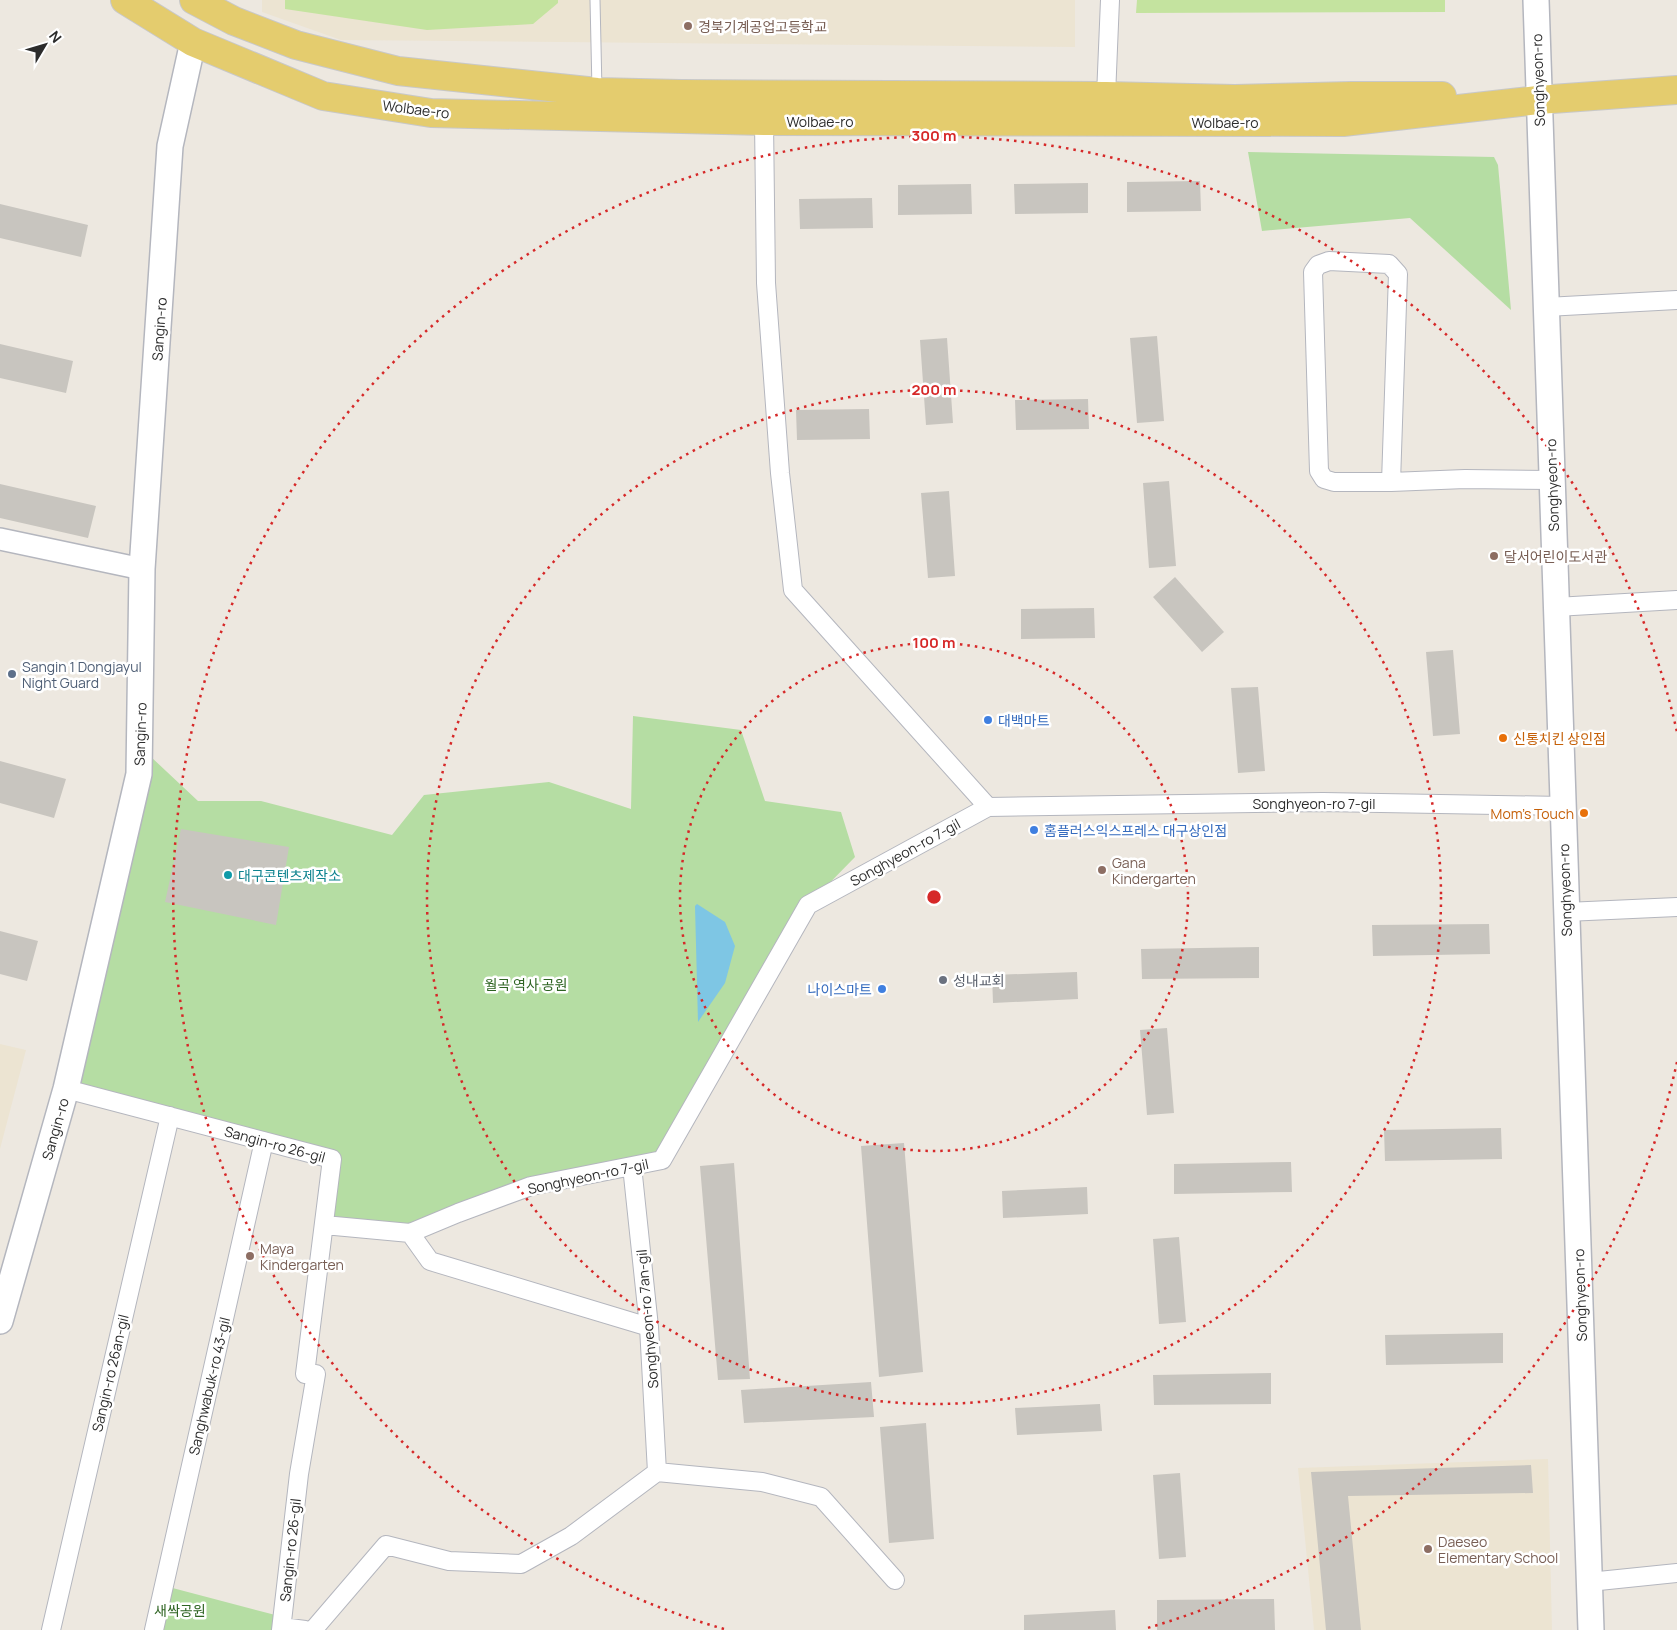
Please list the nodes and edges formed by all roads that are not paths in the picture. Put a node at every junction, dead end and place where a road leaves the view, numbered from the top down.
1 (125, 0) edge
2 (194, 0) edge
3 (595, 0) edge
4 (1110, 0) edge
5 (1536, 0) edge
6 (193, 42) junction
7 (1677, 90) edge
8 (597, 92) junction
9 (1106, 96) junction
10 (1538, 100) junction
11 (764, 121) junction
12 (1677, 300) edge
13 (1546, 307) junction
14 (1552, 480) junction
15 (1391, 482) junction
16 (0, 539) edge
17 (142, 570) junction
18 (1677, 600) edge
19 (1556, 607) junction
20 (1562, 806) junction
21 (988, 807) junction
22 (1677, 906) edge
23 (1566, 912) junction
24 (66, 1089) junction
25 (170, 1116) junction
26 (264, 1141) junction
27 (632, 1166) junction
28 (324, 1225) junction
29 (410, 1233) junction
30 (0, 1321) edge
31 (649, 1327) junction
32 (657, 1472) junction
33 (1677, 1573) edge
34 (894, 1580) dead end
35 (1589, 1582) junction
36 (281, 1629) edge
37 (51, 1630) edge
38 (154, 1630) edge
39 (305, 1630) edge
40 (313, 1630) edge
41 (1591, 1630) edge

1 - 6 main road, Wolbae-ro
2 - 8 main road, Wolbae-ro
3 - 8 lane
4 - 9 street
5 - 10 main road, Songhyeon-ro
6 - 11 main road, Wolbae-ro
6 - 17 main road, Sangin-ro
7 - 10 main road, Wolbae-ro
8 - 9 main road, Wolbae-ro
9 - 10 main road, Wolbae-ro
10 - 11 main road, Wolbae-ro
10 - 13 main road, Songhyeon-ro
11 - 21 street
12 - 13 street
13 - 14 main road, Songhyeon-ro
14 - 15 street
14 - 19 main road, Songhyeon-ro
15 - 15 street
16 - 17 street
17 - 24 main road, Sangin-ro
18 - 19 street
19 - 20 main road, Songhyeon-ro
20 - 21 street, Songhyeon-ro 7-gil
20 - 23 main road, Songhyeon-ro
21 - 27 street, Songhyeon-ro 7-gil
22 - 23 street
23 - 35 main road, Songhyeon-ro
24 - 25 street, Sangin-ro 26-gil
24 - 30 main road, Sangin-ro
25 - 26 street, Sangin-ro 26-gil
25 - 37 street, Sangin-ro 26an-gil
26 - 28 street, Sangin-ro 26-gil
26 - 38 street, Sanghwabuk-ro 43-gil
27 - 29 street, Songhyeon-ro 7-gil
27 - 31 street, Songhyeon-ro 7an-gil
28 - 29 street, Songhyeon-ro 7-gil
28 - 36 street, Sangin-ro 26-gil
29 - 31 street
31 - 32 street, Songhyeon-ro 7an-gil
32 - 34 street
32 - 40 street
33 - 35 street
35 - 41 main road, Songhyeon-ro
36 - 39 street

